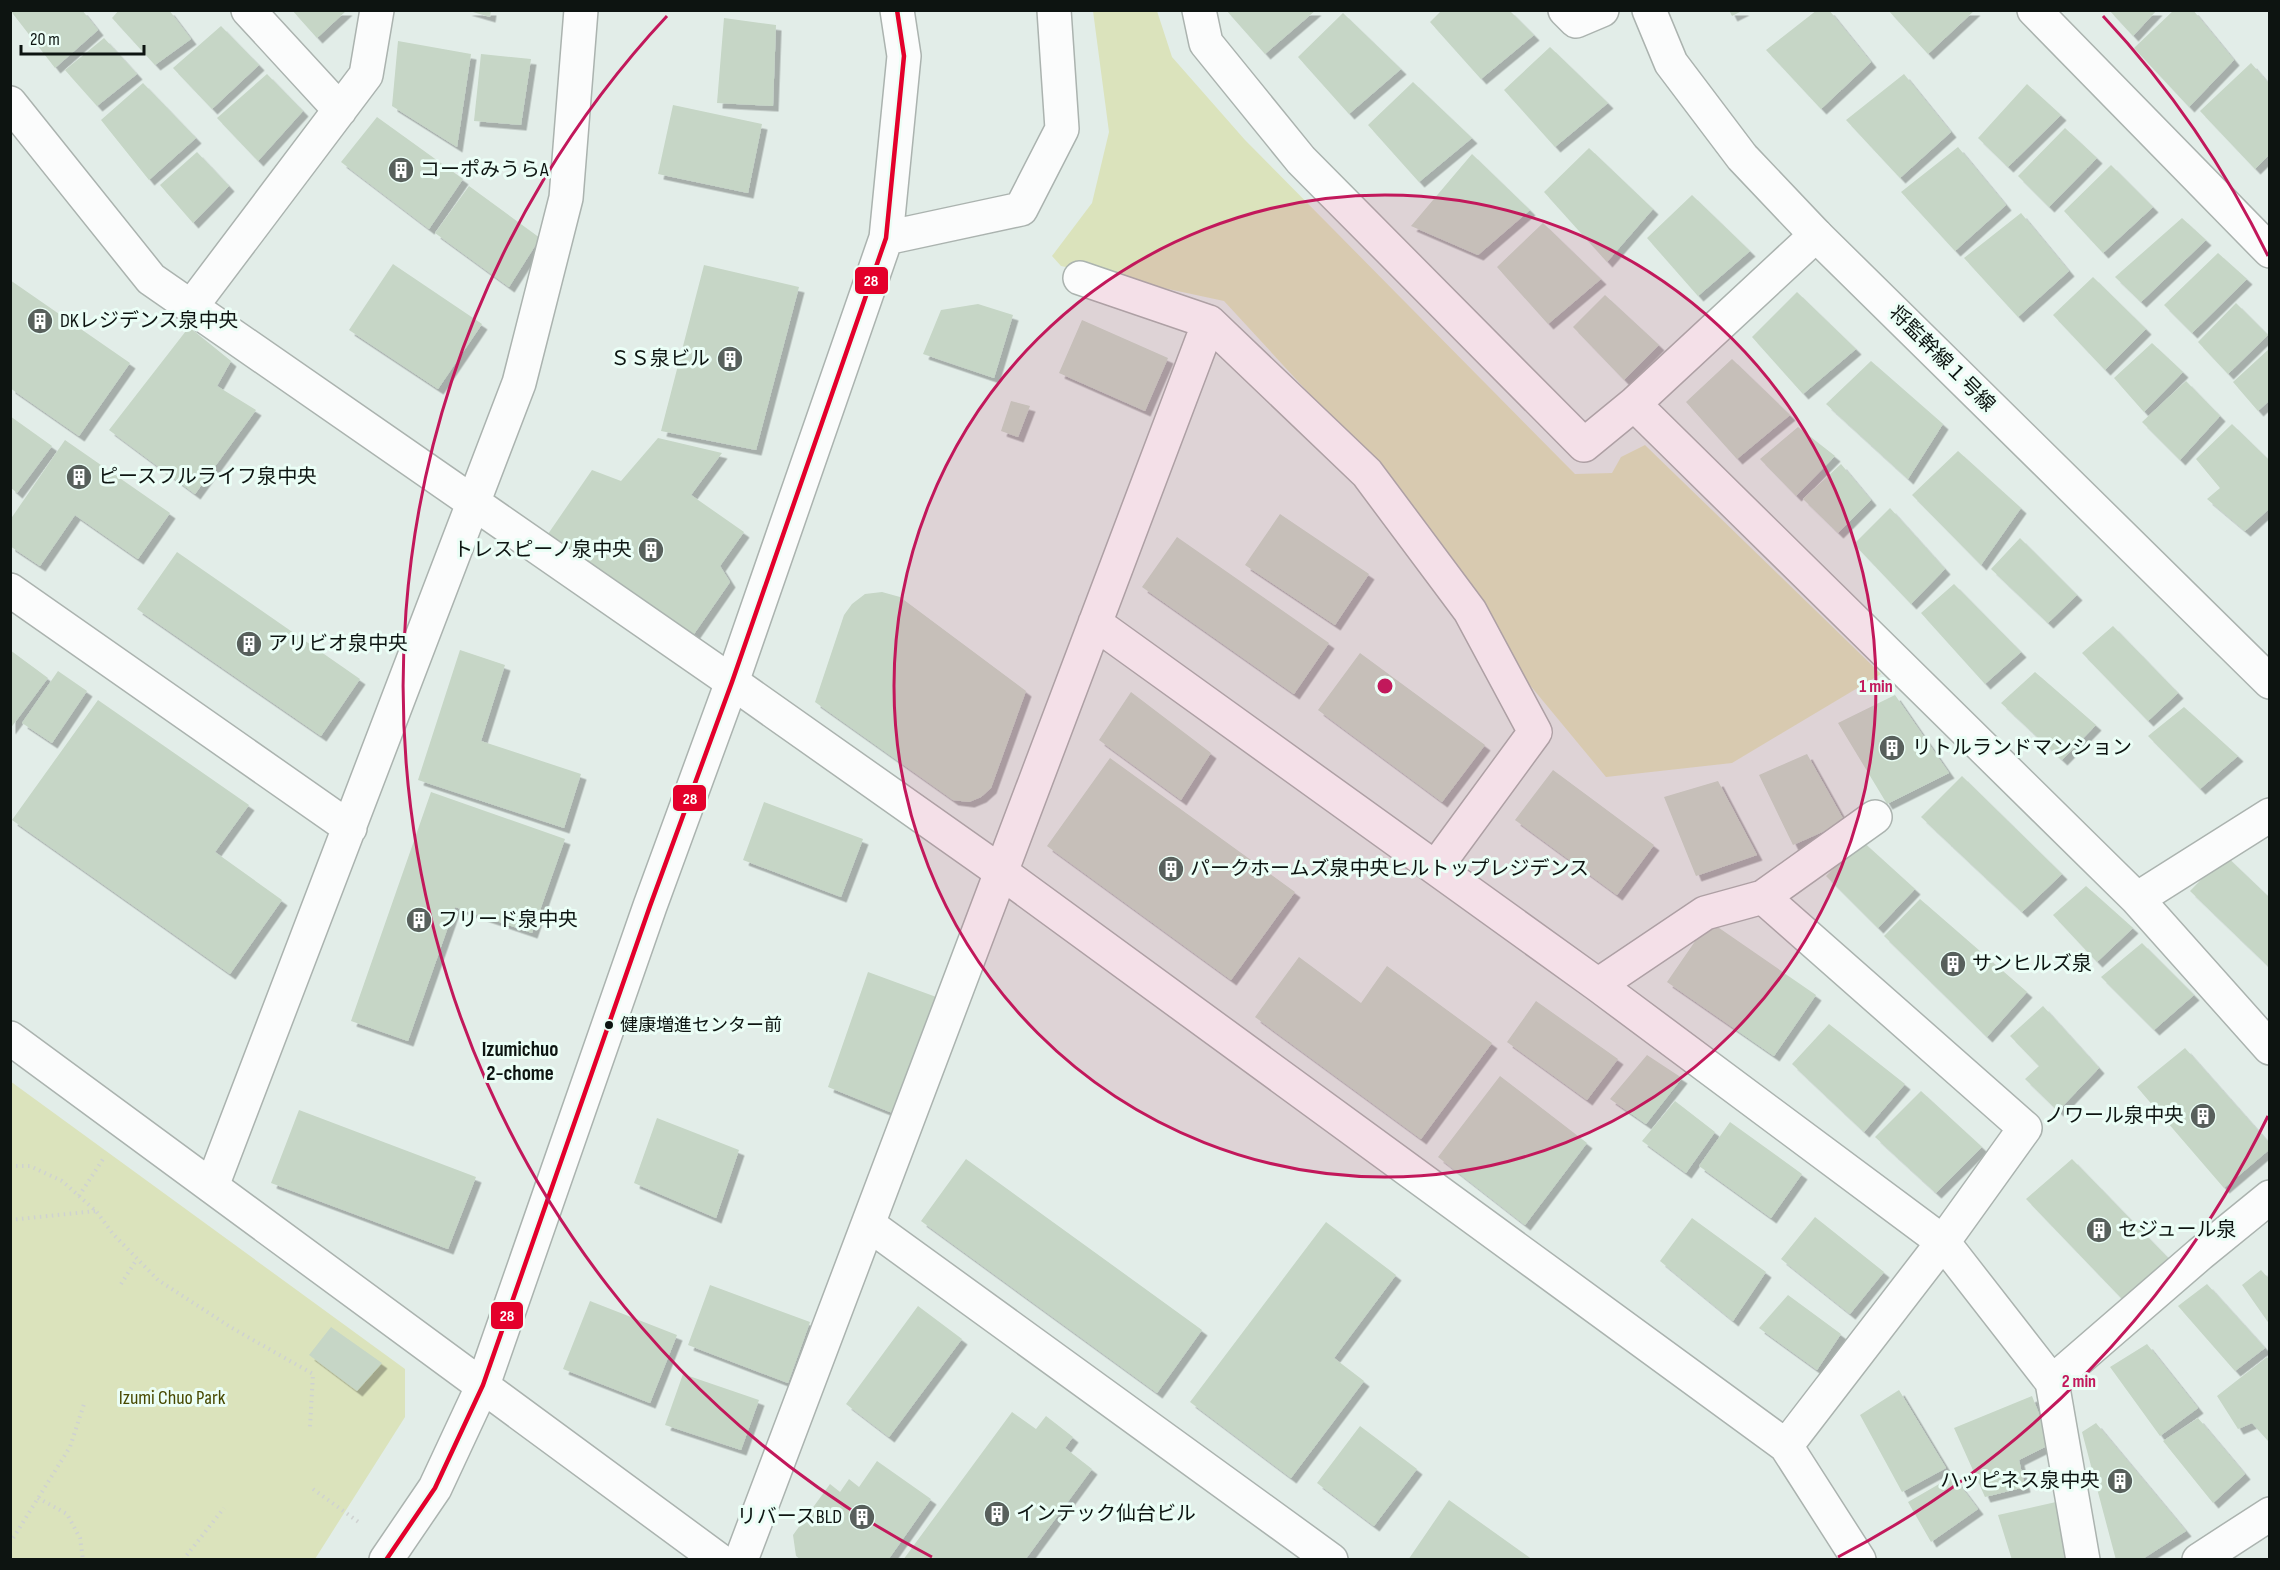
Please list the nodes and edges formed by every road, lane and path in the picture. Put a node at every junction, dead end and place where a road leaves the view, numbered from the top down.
1 (248, 10) edge
2 (377, 10) edge
3 (580, 10) edge
4 (897, 10) edge
5 (1054, 10) edge
6 (1199, 10) edge
7 (1565, 10) edge
8 (1602, 10) edge
9 (1648, 10) edge
10 (2034, 10) edge
11 (10, 103) edge
12 (340, 110) junction
13 (1816, 235) junction
14 (886, 238) junction
15 (2270, 251) edge
16 (1080, 278) dead end
17 (192, 307) junction
18 (1209, 322) junction
19 (1634, 404) junction
20 (474, 503) junction
21 (10, 590) edge
22 (1095, 623) junction
23 (732, 682) junction
24 (2270, 682) edge
25 (2270, 815) edge
26 (1875, 817) dead end
27 (350, 828) junction
28 (1436, 867) junction
29 (1001, 873) junction
30 (1763, 897) junction
31 (2137, 899) junction
32 (1598, 985) junction
33 (10, 1038) edge
34 (2270, 1048) edge
35 (108, 1152) dead end
36 (10, 1166) edge
37 (212, 1186) junction
38 (79, 1196) junction
39 (2270, 1197) edge
40 (96, 1211) junction
41 (10, 1220) edge
42 (868, 1224) junction
43 (1942, 1242) junction
44 (137, 1259) junction
45 (121, 1284) dead end
46 (2052, 1383) junction
47 (483, 1385) junction
48 (84, 1404) dead end
49 (310, 1427) dead end
50 (1786, 1446) junction
51 (313, 1489) dead end
52 (38, 1498) junction
53 (224, 1508) dead end
54 (2270, 1514) edge
55 (360, 1523) dead end
56 (13, 1535) edge
57 (10, 1543) edge
58 (83, 1560) edge
59 (183, 1560) edge
60 (386, 1560) edge
61 (719, 1560) edge
62 (741, 1560) edge
63 (1331, 1560) edge
64 (1859, 1560) edge
65 (2083, 1560) edge
66 (2199, 1560) edge

1 - 12 street
2 - 12 street
3 - 20 street
4 - 14 street
5 - 14 street
6 - 19 street
7 - 8 street
9 - 13 street, 将監幹線１号線
10 - 15 street
11 - 17 street
12 - 17 street
13 - 19 street
13 - 24 street, 将監幹線１号線
14 - 23 street
16 - 18 street
17 - 20 street
18 - 22 street
18 - 28 street
19 - 31 street
20 - 23 street
20 - 27 street
21 - 27 street
22 - 28 street
22 - 29 street
23 - 29 street
23 - 47 street
25 - 31 street
26 - 30 street
27 - 37 street
28 - 32 street
29 - 42 street
29 - 50 street
30 - 32 street
30 - 43 street
31 - 34 street
32 - 43 street
33 - 37 street
35 - 38 path
36 - 38 path
37 - 47 street
38 - 40 path
39 - 46 street
40 - 41 path
40 - 44 path
42 - 62 street
42 - 63 street
43 - 46 street
43 - 50 street
44 - 45 path
44 - 49 path
46 - 65 street
47 - 60 street
47 - 61 street
48 - 52 path
50 - 64 street
51 - 55 path
52 - 56 path
52 - 58 path
53 - 59 path
54 - 66 street
56 - 57 path

